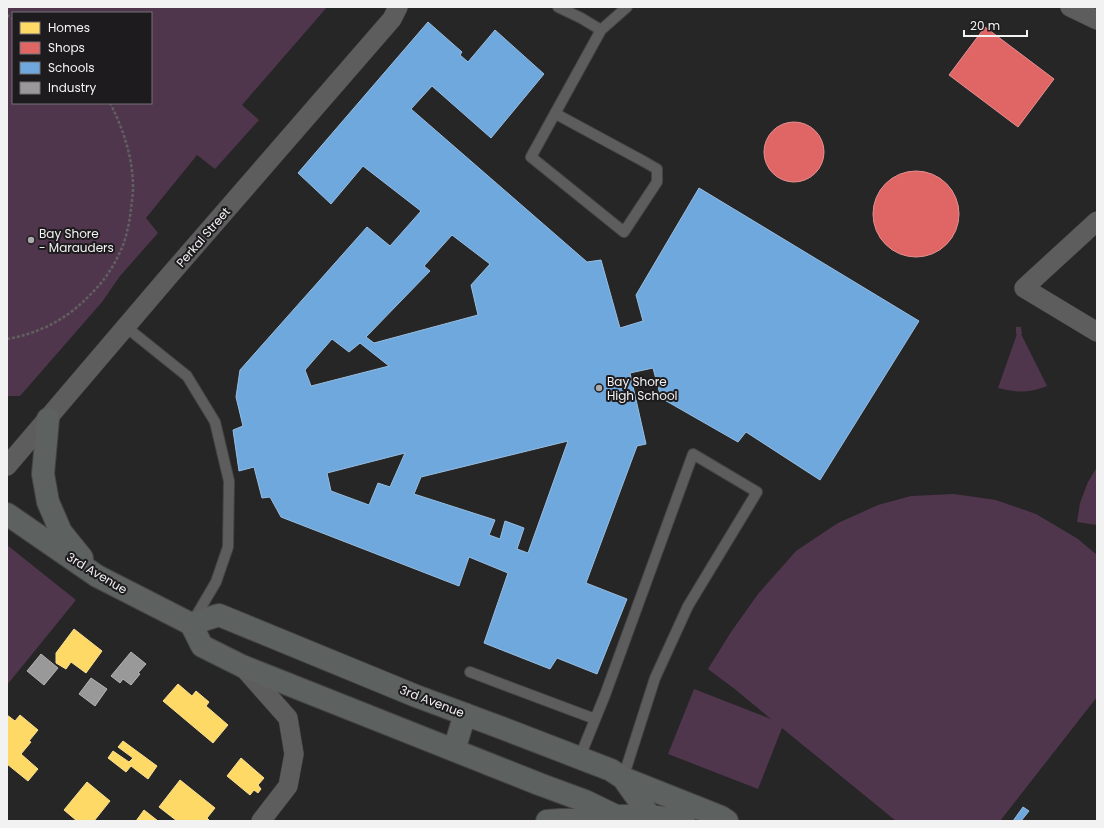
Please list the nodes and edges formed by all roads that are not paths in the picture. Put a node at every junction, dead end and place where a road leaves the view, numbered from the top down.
1 (398, 7) edge
2 (558, 7) edge
3 (627, 7) edge
4 (1070, 7) edge
5 (1097, 20) edge
6 (602, 30) junction
7 (556, 114) junction
8 (1097, 221) edge
9 (126, 327) junction
10 (1097, 332) edge
11 (48, 418) junction
12 (7, 466) edge
13 (7, 514) edge
14 (97, 576) junction
15 (191, 624) junction
16 (242, 666) junction
17 (470, 672) dead end
18 (465, 714) junction
19 (596, 719) junction
20 (454, 750) junction
21 (579, 759) junction
22 (623, 778) junction
23 (619, 818) edge
24 (652, 818) edge
25 (261, 821) edge
26 (547, 821) edge
27 (684, 821) edge
28 (727, 821) edge

1 - 9 street, Perkal Street
2 - 6 lane
3 - 6 lane
4 - 5 street
6 - 7 lane
7 - 7 lane
8 - 10 street
9 - 11 street, Perkal Street
9 - 15 lane
11 - 12 street, Perkal Street
11 - 14 street
13 - 14 street, 3rd Avenue
14 - 15 street, 3rd Avenue
15 - 16 street
15 - 18 street, 3rd Avenue
16 - 20 street
16 - 25 street
17 - 19 lane
18 - 20 street
18 - 21 street, 3rd Avenue
19 - 21 lane
19 - 22 lane
20 - 23 street
21 - 22 street, 3rd Avenue
22 - 24 street, 3rd Avenue
22 - 28 street
23 - 24 street
23 - 26 street
24 - 27 street

